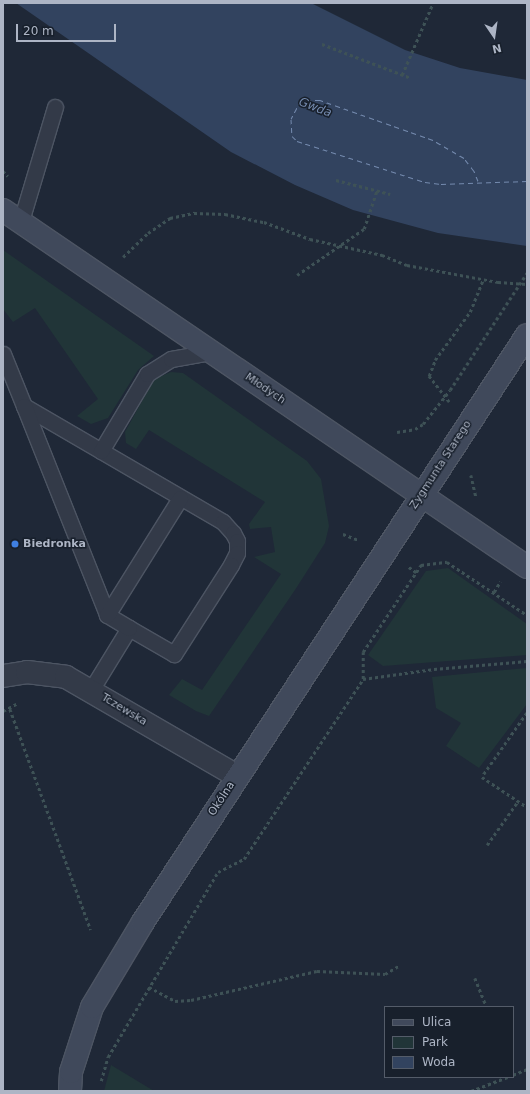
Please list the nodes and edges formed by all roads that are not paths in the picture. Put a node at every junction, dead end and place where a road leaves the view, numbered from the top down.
1 (55, 107) dead end
2 (3, 210) edge
3 (21, 221) junction
4 (527, 335) edge
5 (211, 352) junction
6 (3, 354) edge
7 (24, 406) junction
8 (101, 452) junction
9 (422, 494) junction
10 (180, 498) junction
11 (404, 522) joint
12 (527, 567) edge
13 (107, 615) junction
14 (129, 628) junction
15 (3, 676) edge
16 (91, 690) junction
17 (237, 776) junction
18 (70, 1091) edge

1 - 3 lane
2 - 3 street, Młodych
3 - 5 street, Młodych
4 - 9 street, Zygmunta Starego
5 - 8 lane
5 - 9 street, Młodych
6 - 7 lane
7 - 8 lane
7 - 13 lane
8 - 10 lane
9 - 11 street, Zygmunta Starego
9 - 12 street, Młodych
10 - 13 lane
10 - 14 lane
11 - 17 street, Okólna
13 - 14 lane
14 - 16 lane
15 - 16 street, Tczewska
16 - 17 street, Tczewska
17 - 18 street, Okólna

